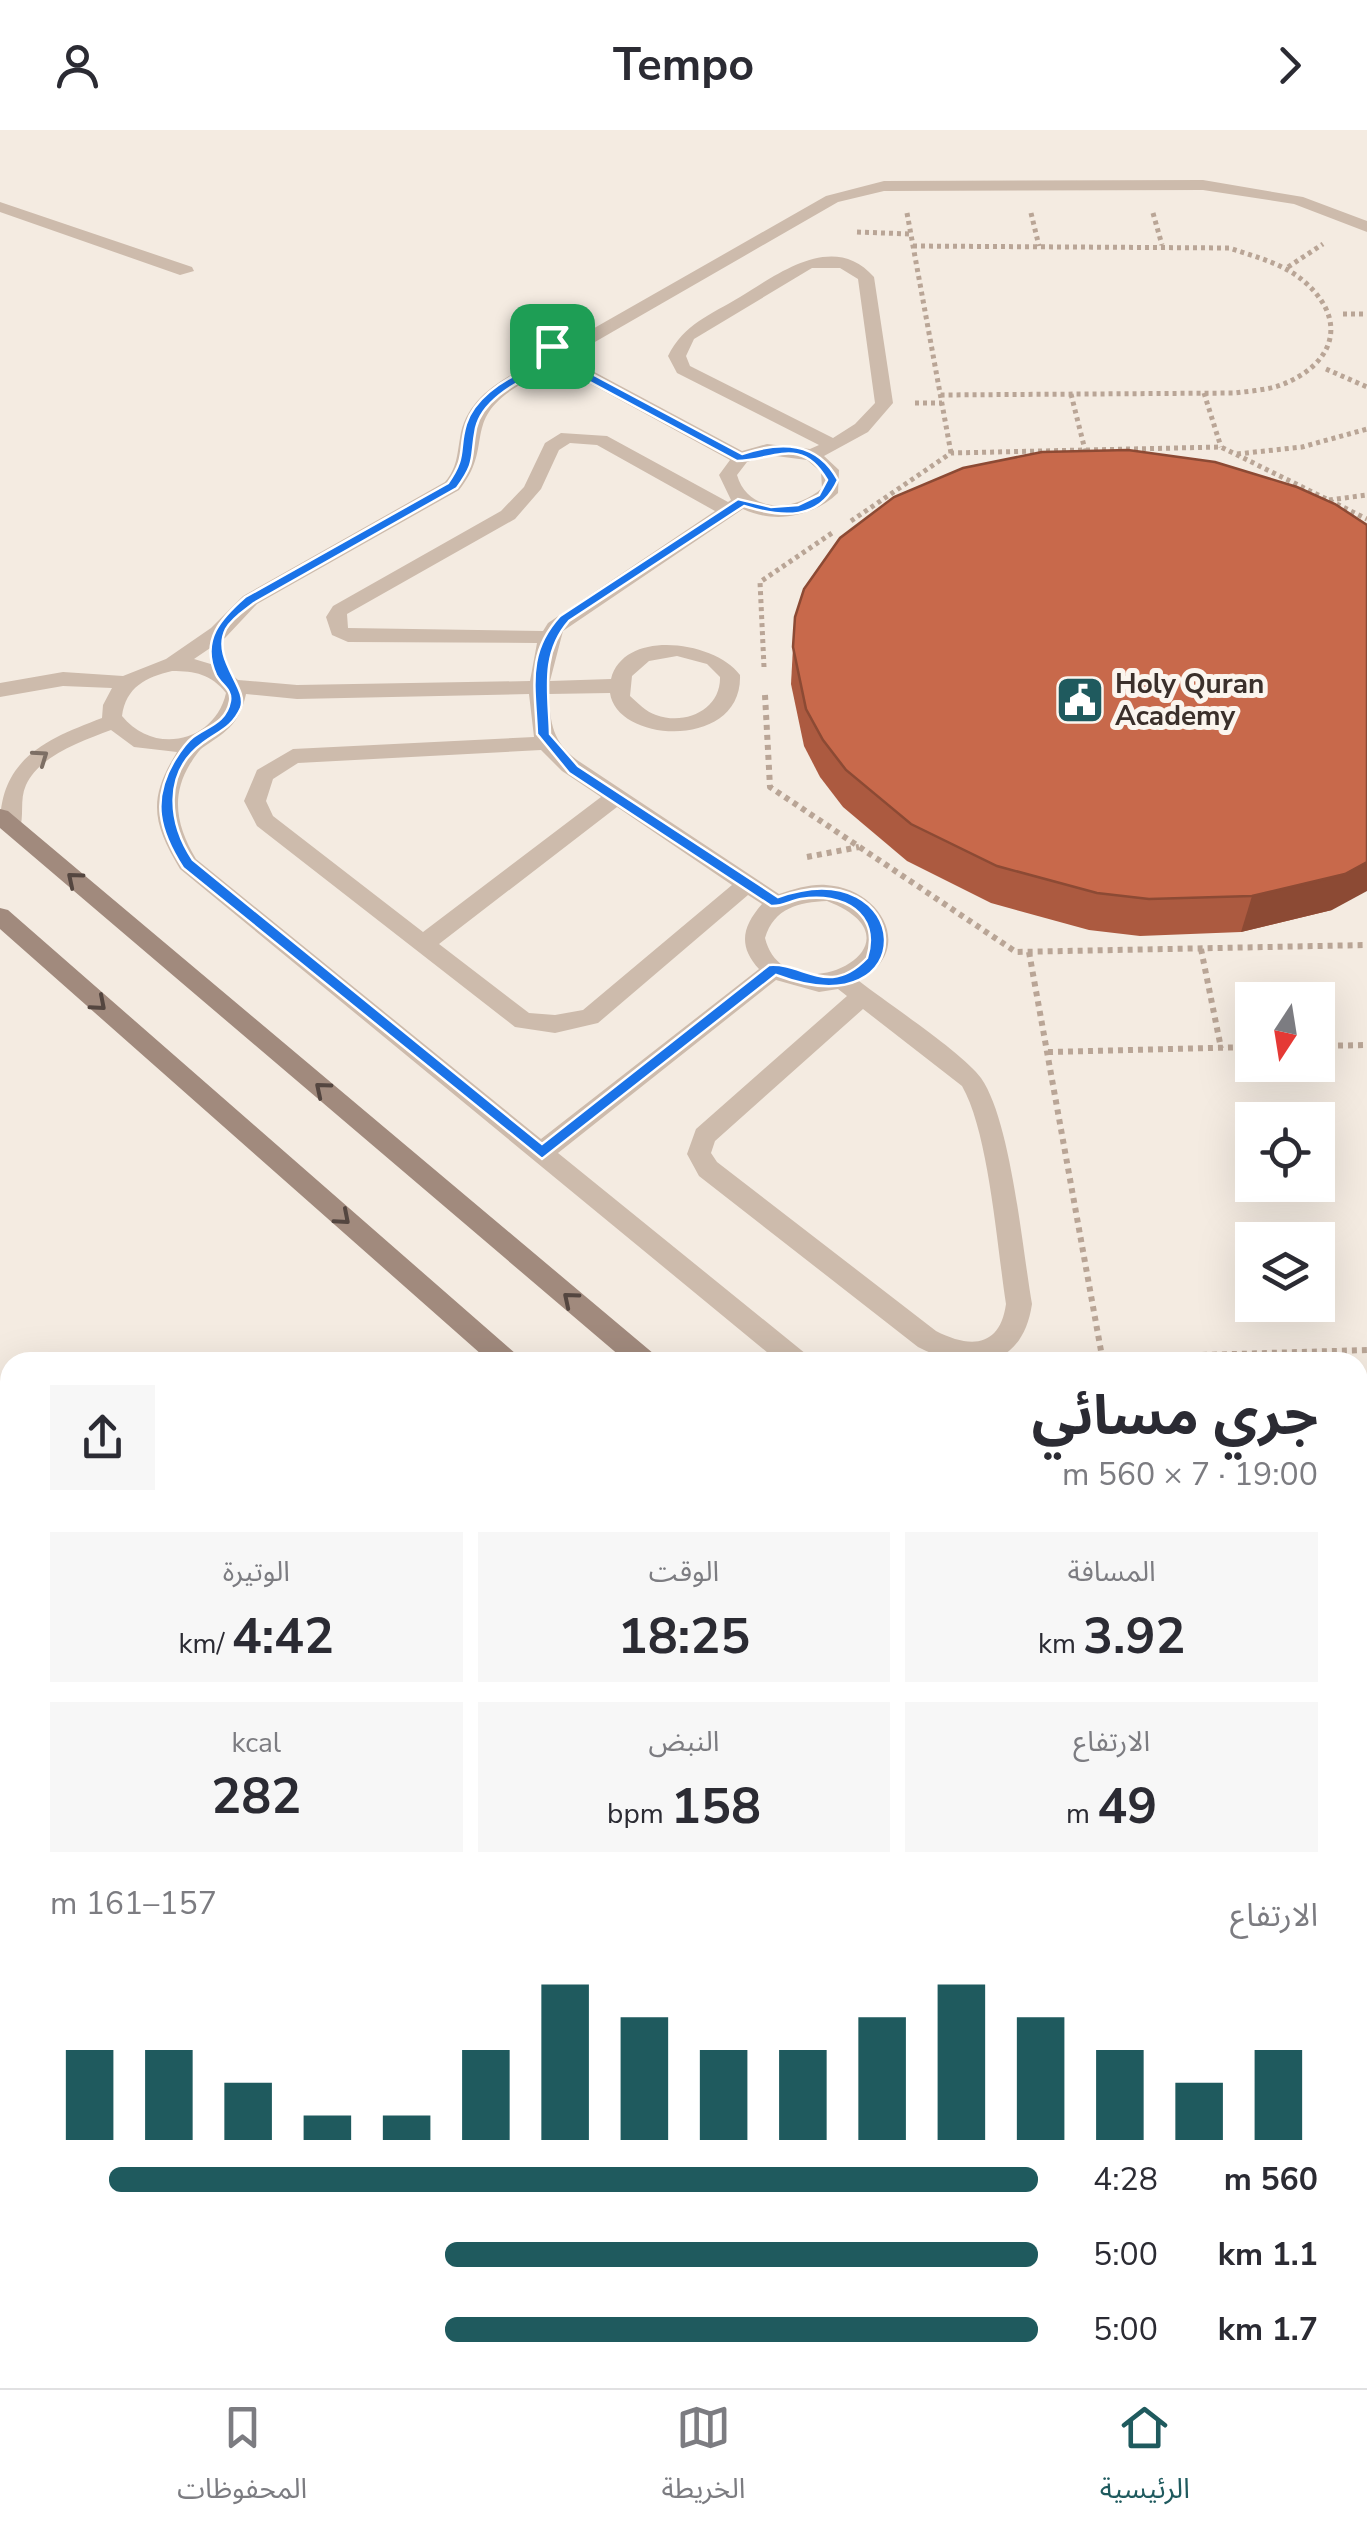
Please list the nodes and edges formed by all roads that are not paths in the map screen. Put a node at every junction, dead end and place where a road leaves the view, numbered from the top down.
1 (0, 207) edge
2 (1367, 227) edge
3 (186, 271) dead end
4 (571, 349) junction
5 (577, 370) junction
6 (530, 372) junction
7 (796, 426) junction
8 (832, 445) junction
9 (805, 453) junction
10 (742, 458) junction
11 (735, 506) junction
12 (218, 633) junction
13 (548, 637) junction
14 (172, 664) junction
15 (227, 680) junction
16 (126, 683) junction
17 (618, 686) junction
18 (542, 687) junction
19 (0, 690) edge
20 (297, 692) junction
21 (232, 716) junction
22 (114, 721) junction
23 (140, 742) junction
24 (195, 742) junction
25 (548, 743) junction
26 (167, 784) junction
27 (616, 797) junction
28 (6, 821) edge
29 (747, 884) junction
30 (776, 902) junction
31 (0, 916) edge
32 (423, 944) junction
33 (774, 969) junction
34 (852, 988) junction
35 (542, 1153) junction
36 (496, 1352) edge
37 (632, 1352) edge
38 (785, 1352) edge

1 - 3 street
2 - 4 street
4 - 5 street
4 - 6 street
5 - 6 street
5 - 10 street
6 - 12 street
7 - 8 street
7 - 8 street
7 - 9 street
8 - 9 street
9 - 10 street
9 - 11 street
10 - 11 street
11 - 13 street
11 - 13 street
12 - 14 street
12 - 15 street
13 - 18 street
14 - 15 street
14 - 16 street
15 - 20 street
15 - 21 street
16 - 19 street
16 - 22 street
17 - 17 street
17 - 18 street
18 - 20 street
18 - 25 street
20 - 21 street
21 - 24 street
22 - 23 street
28 -> 22 street
23 - 24 street
23 - 26 street
24 - 26 street
25 - 27 street
25 - 32 street
26 - 35 street
27 - 29 street
27 - 32 street
37 -> 28 main road
29 - 30 street
29 - 32 street
30 - 33 street
30 - 34 street
31 -> 36 main road
33 - 34 street
33 - 35 street
34 - 34 street
35 - 38 street

